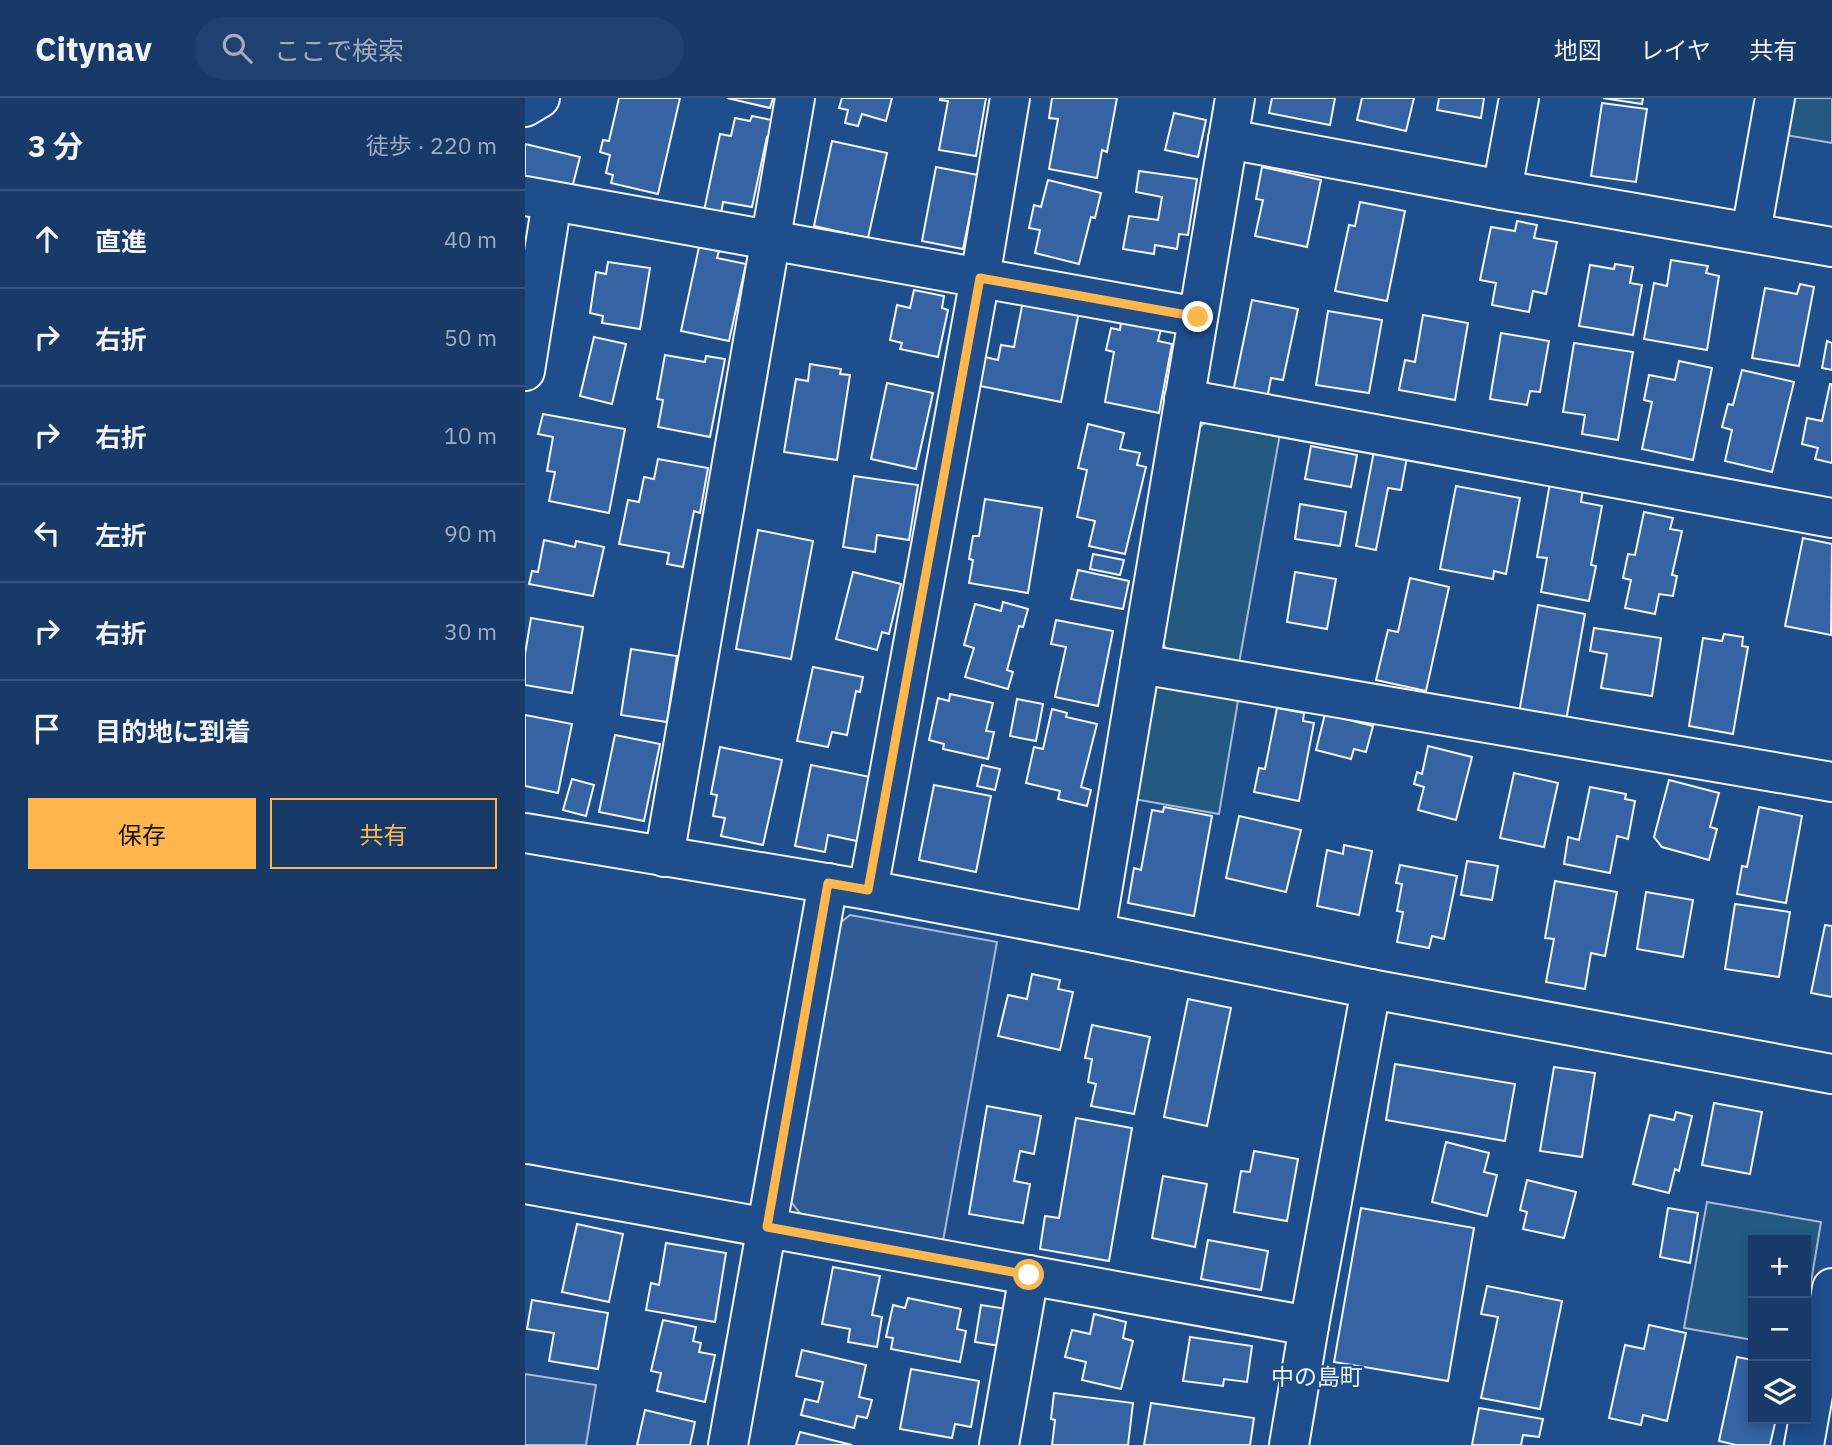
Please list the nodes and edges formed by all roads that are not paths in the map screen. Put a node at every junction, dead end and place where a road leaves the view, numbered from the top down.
1 (540, 98) edge
2 (795, 98) edge
3 (1010, 98) edge
4 (1234, 98) edge
5 (1519, 98) edge
6 (1775, 98) edge
7 (525, 107) edge
8 (1228, 139) junction
9 (1502, 190) junction
10 (539, 199) edge
11 (1751, 232) junction
12 (771, 241) junction
13 (1832, 247) edge
14 (980, 278) junction
15 (1198, 317) junction
16 (525, 371) edge
17 (1184, 399) junction
18 (1832, 518) edge
19 (1140, 664) junction
20 (1832, 782) edge
21 (525, 833) edge
22 (664, 857) junction
23 (828, 883) junction
24 (868, 890) junction
25 (1095, 933) junction
26 (1371, 989) junction
27 (1832, 1074) edge
28 (525, 1184) edge
29 (767, 1227) junction
30 (1029, 1275) junction
31 (1832, 1288) edge
32 (1309, 1326) junction
33 (1826, 1358) edge
34 (729, 1445) edge
35 (999, 1445) edge
36 (1289, 1445) edge
37 (1804, 1445) edge

1 - 7 street
2 - 12 street
3 - 14 street
4 - 8 street
5 - 9 street
6 - 11 street
8 - 9 street
8 - 15 street
9 - 11 street
10 - 12 street
10 - 16 street
11 - 13 street
12 - 14 street
12 - 22 street
14 - 15 street
14 - 24 street
15 - 17 street
17 - 18 street
17 - 19 street
19 - 20 street
19 - 25 street
21 - 22 street
22 - 23 street
23 - 24 street
23 - 29 street
24 - 25 street
25 - 26 street
26 - 27 street
26 - 32 street
28 - 29 street
29 - 30 street
29 - 34 street
30 - 32 street
30 - 35 street
31 - 33 street
32 - 36 street
33 - 37 street

